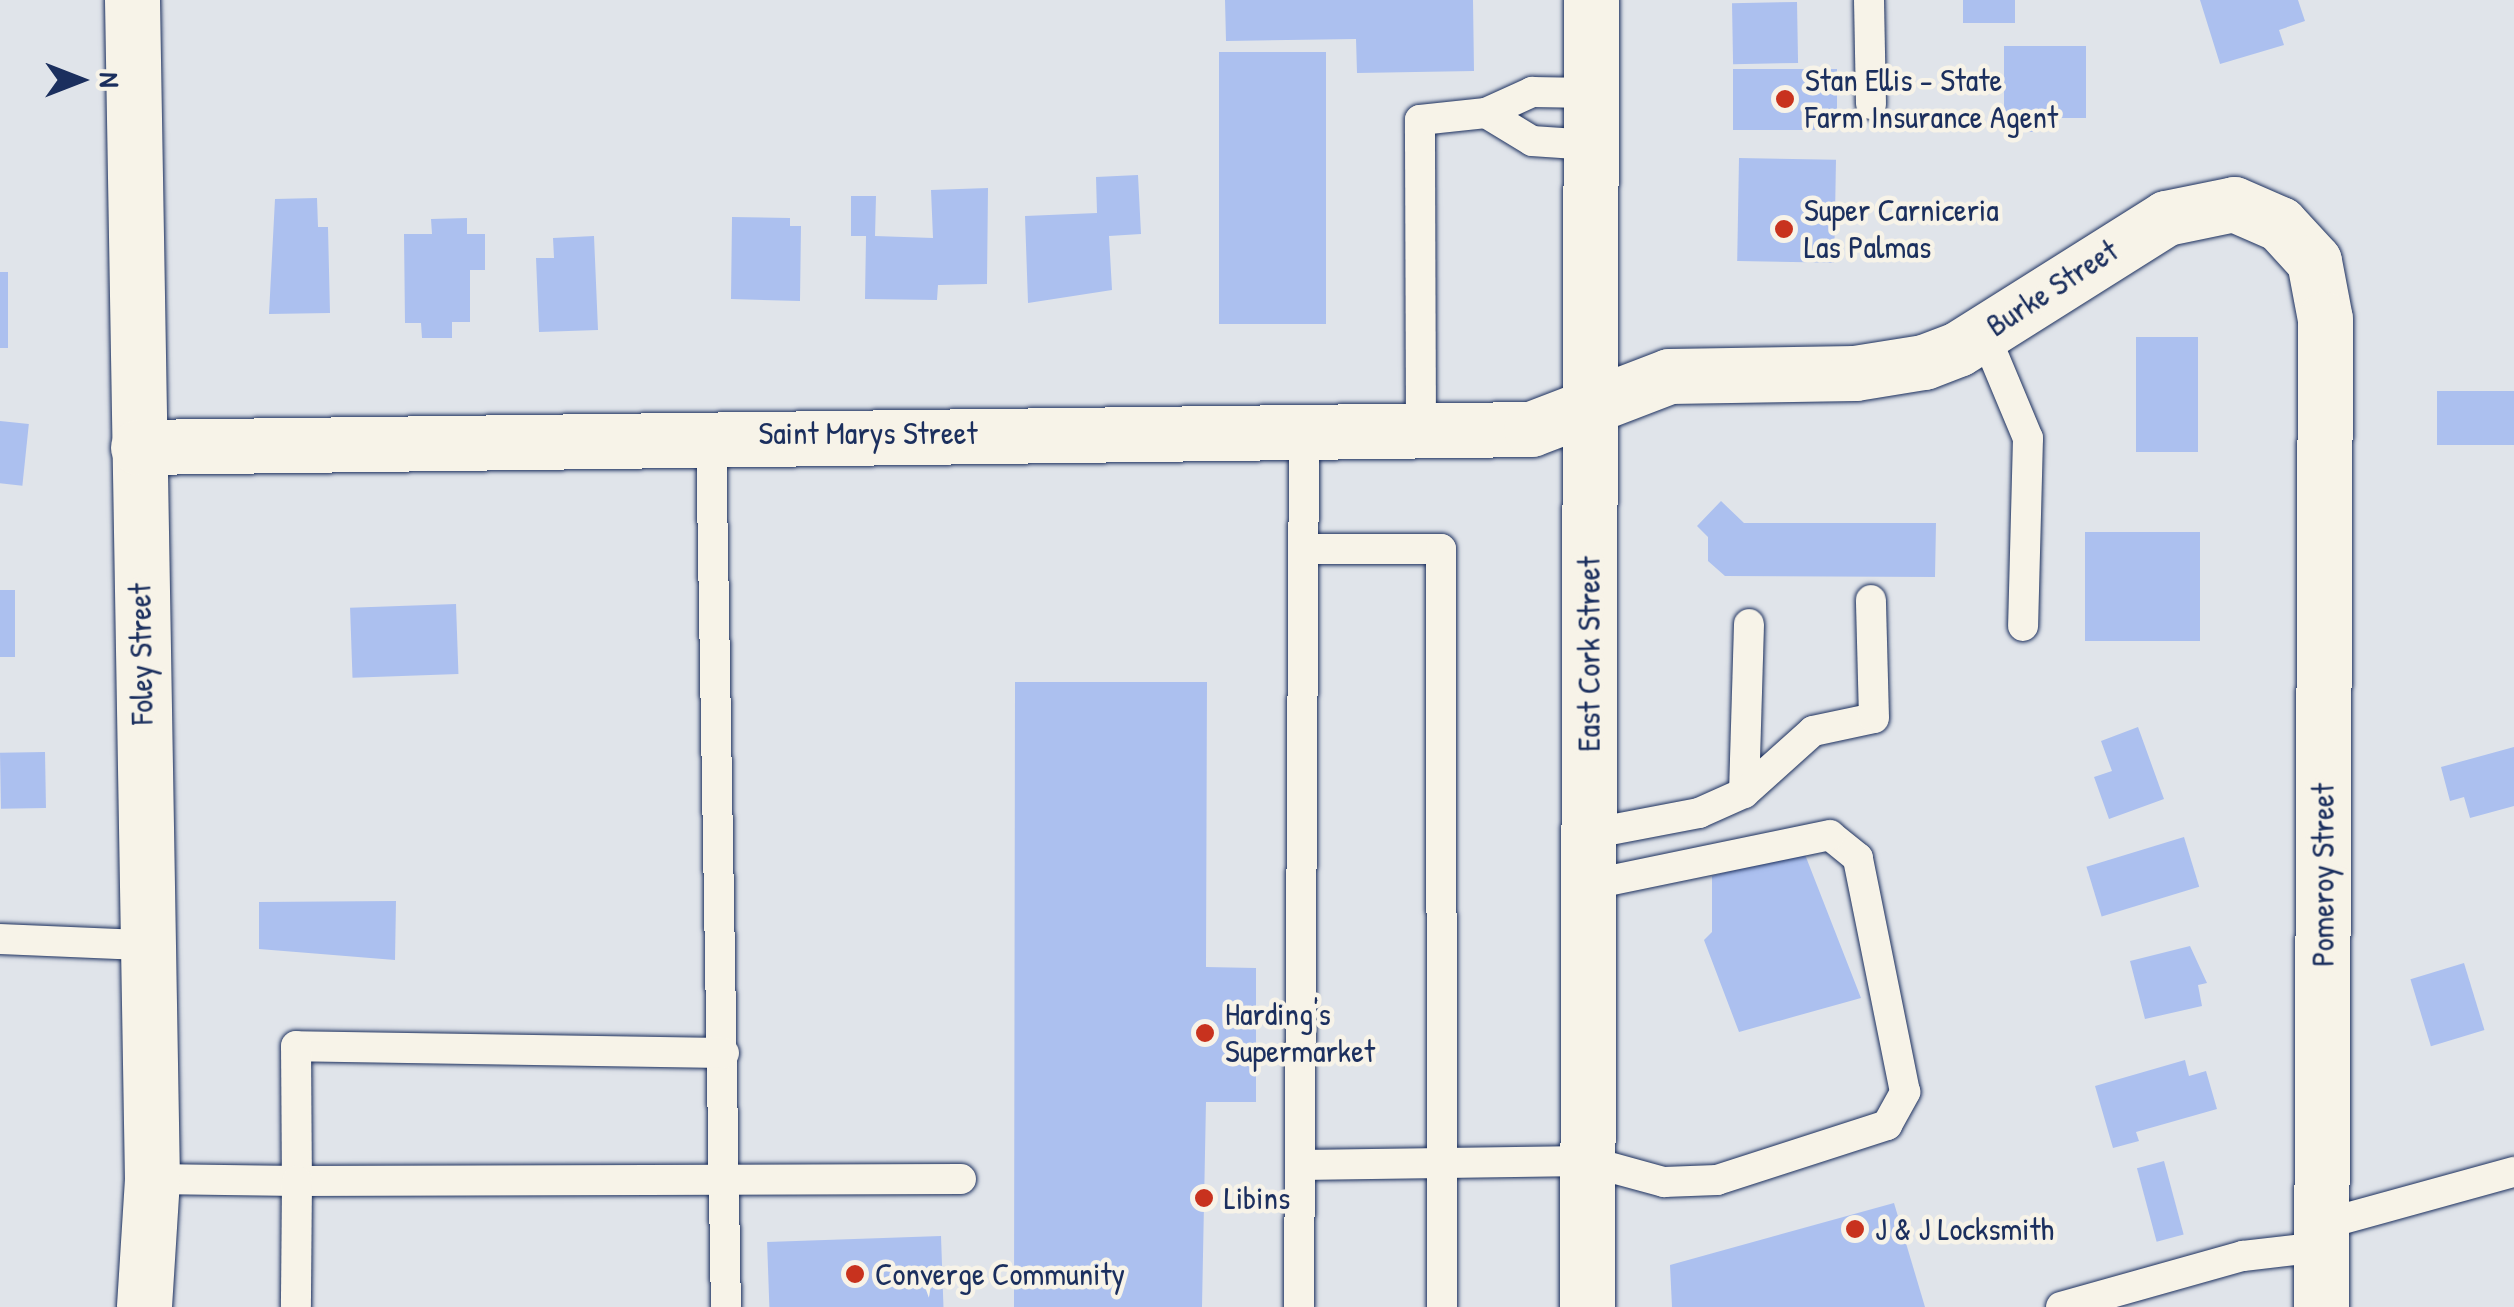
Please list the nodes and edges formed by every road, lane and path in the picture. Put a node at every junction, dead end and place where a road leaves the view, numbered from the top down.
1 (132, 0) edge
2 (1591, 0) edge
3 (1869, 0) edge
4 (1871, 104) dead end
5 (1486, 113) junction
6 (1591, 119) junction
7 (1984, 333) junction
8 (1590, 400) junction
9 (1421, 428) junction
10 (1304, 431) junction
11 (711, 434) junction
12 (2326, 443) joint
13 (138, 447) junction
14 (1304, 549) junction
15 (1871, 600) dead end
16 (1750, 624) dead end
17 (2023, 626) dead end
18 (1744, 794) junction
19 (1589, 859) junction
20 (0, 939) edge
21 (144, 945) junction
22 (724, 1054) junction
23 (1587, 1160) junction
24 (1442, 1164) junction
25 (1300, 1165) junction
26 (2514, 1172) edge
27 (152, 1178) junction
28 (725, 1178) junction
29 (962, 1179) dead end
30 (297, 1181) junction
31 (2321, 1236) junction
32 (144, 1307) edge
33 (296, 1307) edge
34 (726, 1307) edge
35 (1299, 1307) edge
36 (1442, 1307) edge
37 (1586, 1307) edge
38 (2061, 1307) edge
39 (2321, 1307) edge

1 - 13 street, Foley Street
2 - 6 street, East Cork Street
3 - 4 lane
5 - 6 lane
5 - 6 lane
5 - 9 lane
6 - 8 street, East Cork Street
7 - 8 street, Burke Street
7 - 12 street, Burke Street
7 - 17 lane
8 - 9 street, Saint Marys Street
8 - 19 street, East Cork Street
9 - 10 street, Saint Marys Street
10 - 11 street, Saint Marys Street
10 - 14 lane
11 - 13 street, Saint Marys Street
11 - 22 lane
12 - 31 street, Pomeroy Street
13 - 21 street, Foley Street
14 - 24 lane
14 - 25 lane
15 - 18 lane
16 - 18 lane
18 - 19 lane
19 - 23 street, East Cork Street
19 - 23 lane
20 - 21 lane
21 - 27 street, Foley Street
22 - 28 lane
22 - 30 lane
23 - 24 lane
23 - 37 street, East Cork Street
24 - 25 lane
24 - 36 lane
25 - 35 lane
26 - 31 lane
27 - 30 lane
27 - 32 street, Foley Street
28 - 29 lane
28 - 30 lane
28 - 34 lane
30 - 33 lane
31 - 38 lane
31 - 39 street, Pomeroy Street

